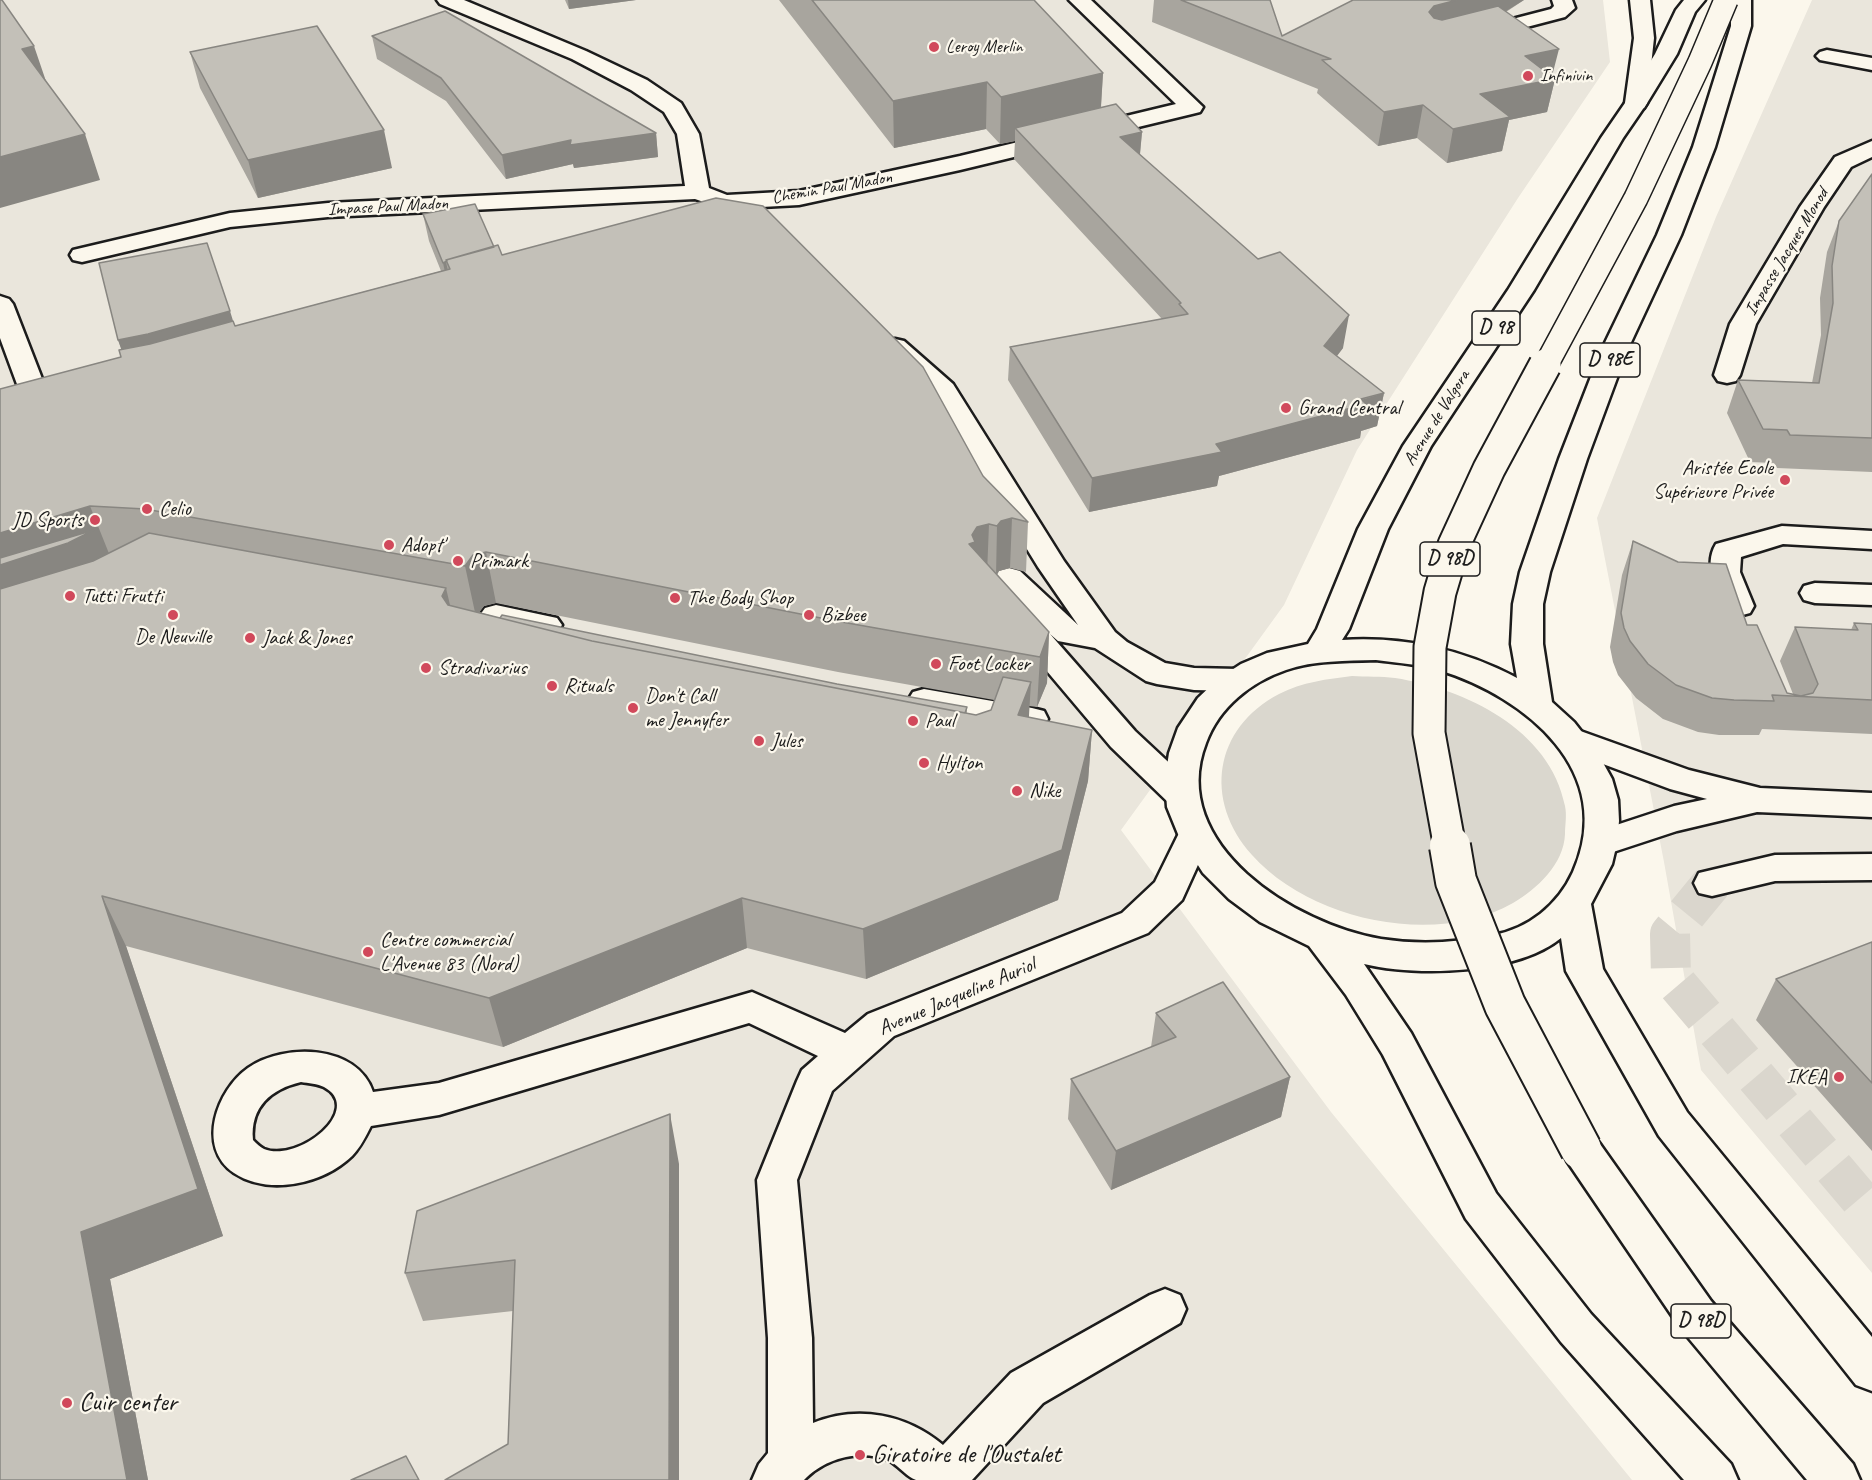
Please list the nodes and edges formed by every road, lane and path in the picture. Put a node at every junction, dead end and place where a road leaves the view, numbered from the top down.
1 (447, 0) edge
2 (1079, 0) edge
3 (1562, 0) edge
4 (1640, 0) edge
5 (1695, 0) edge
6 (1726, 0) edge
7 (1741, 13) edge
8 (1458, 39) edge
9 (1827, 56) dead end
10 (1872, 64) edge
11 (1636, 103) junction
12 (1872, 148) edge
13 (698, 192) junction
14 (81, 255) dead end
15 (0, 304) edge
16 (875, 329) edge
17 (1727, 375) dead end
18 (91, 398) edge
19 (1872, 540) edge
20 (1815, 593) dead end
21 (1872, 595) edge
22 (427, 620) edge
23 (575, 631) edge
24 (1751, 634) edge
25 (1104, 639) junction
26 (1320, 651) junction
27 (1238, 680) junction
28 (898, 695) edge
29 (1537, 706) junction
30 (989, 711) junction
31 (1061, 725) edge
32 (1572, 740) junction
33 (979, 742) edge
34 (1182, 795) junction
35 (1760, 800) junction
36 (1872, 805) edge
37 (1195, 834) junction
38 (1601, 843) junction
39 (1872, 867) edge
40 (1712, 883) tunnel mouth
41 (1574, 904) junction
42 (1323, 938) junction
43 (849, 1053) junction
44 (357, 1111) dead end
45 (1165, 1309) dead end
46 (1872, 1370) edge
47 (783, 1470) edge
48 (944, 1479) edge
49 (1715, 1480) edge
50 (1837, 1480) edge

1 - 13 main road
2 - 13 main road, Chemin Paul Madon
3 - 8 main road
4 - 11 main road, Avenue de Valgora / D 98
5 - 11 main road
6 - 50 main road, D 98D, bridge
7 - 29 main road, D 98E
9 - 10 main road
11 - 26 main road, Avenue de Valgora / D 98
12 - 17 main road, Impasse Jacques Monod
13 - 14 main road, Impase Paul Madon
15 - 18 main road
16 - 25 main road
19 - 24 main road
20 - 21 main road
22 - 23 main road
25 - 27 main road
25 - 34 main road
26 - 27 main road
26 - 29 main road
27 - 34 main road
28 - 30 main road
29 - 32 main road
30 - 31 main road
30 - 33 main road
32 - 35 main road
32 - 38 main road
34 - 37 main road
35 - 36 main road
35 - 38 main road
37 - 42 main road
37 - 43 main road, Avenue Jacqueline Auriol
38 - 41 main road
39 - 40 main road
41 - 42 main road
41 - 46 main road
42 - 49 main road
43 - 44 main road
43 - 47 main road, Avenue Jacqueline Auriol
45 - 48 main road
47 - 48 main road

